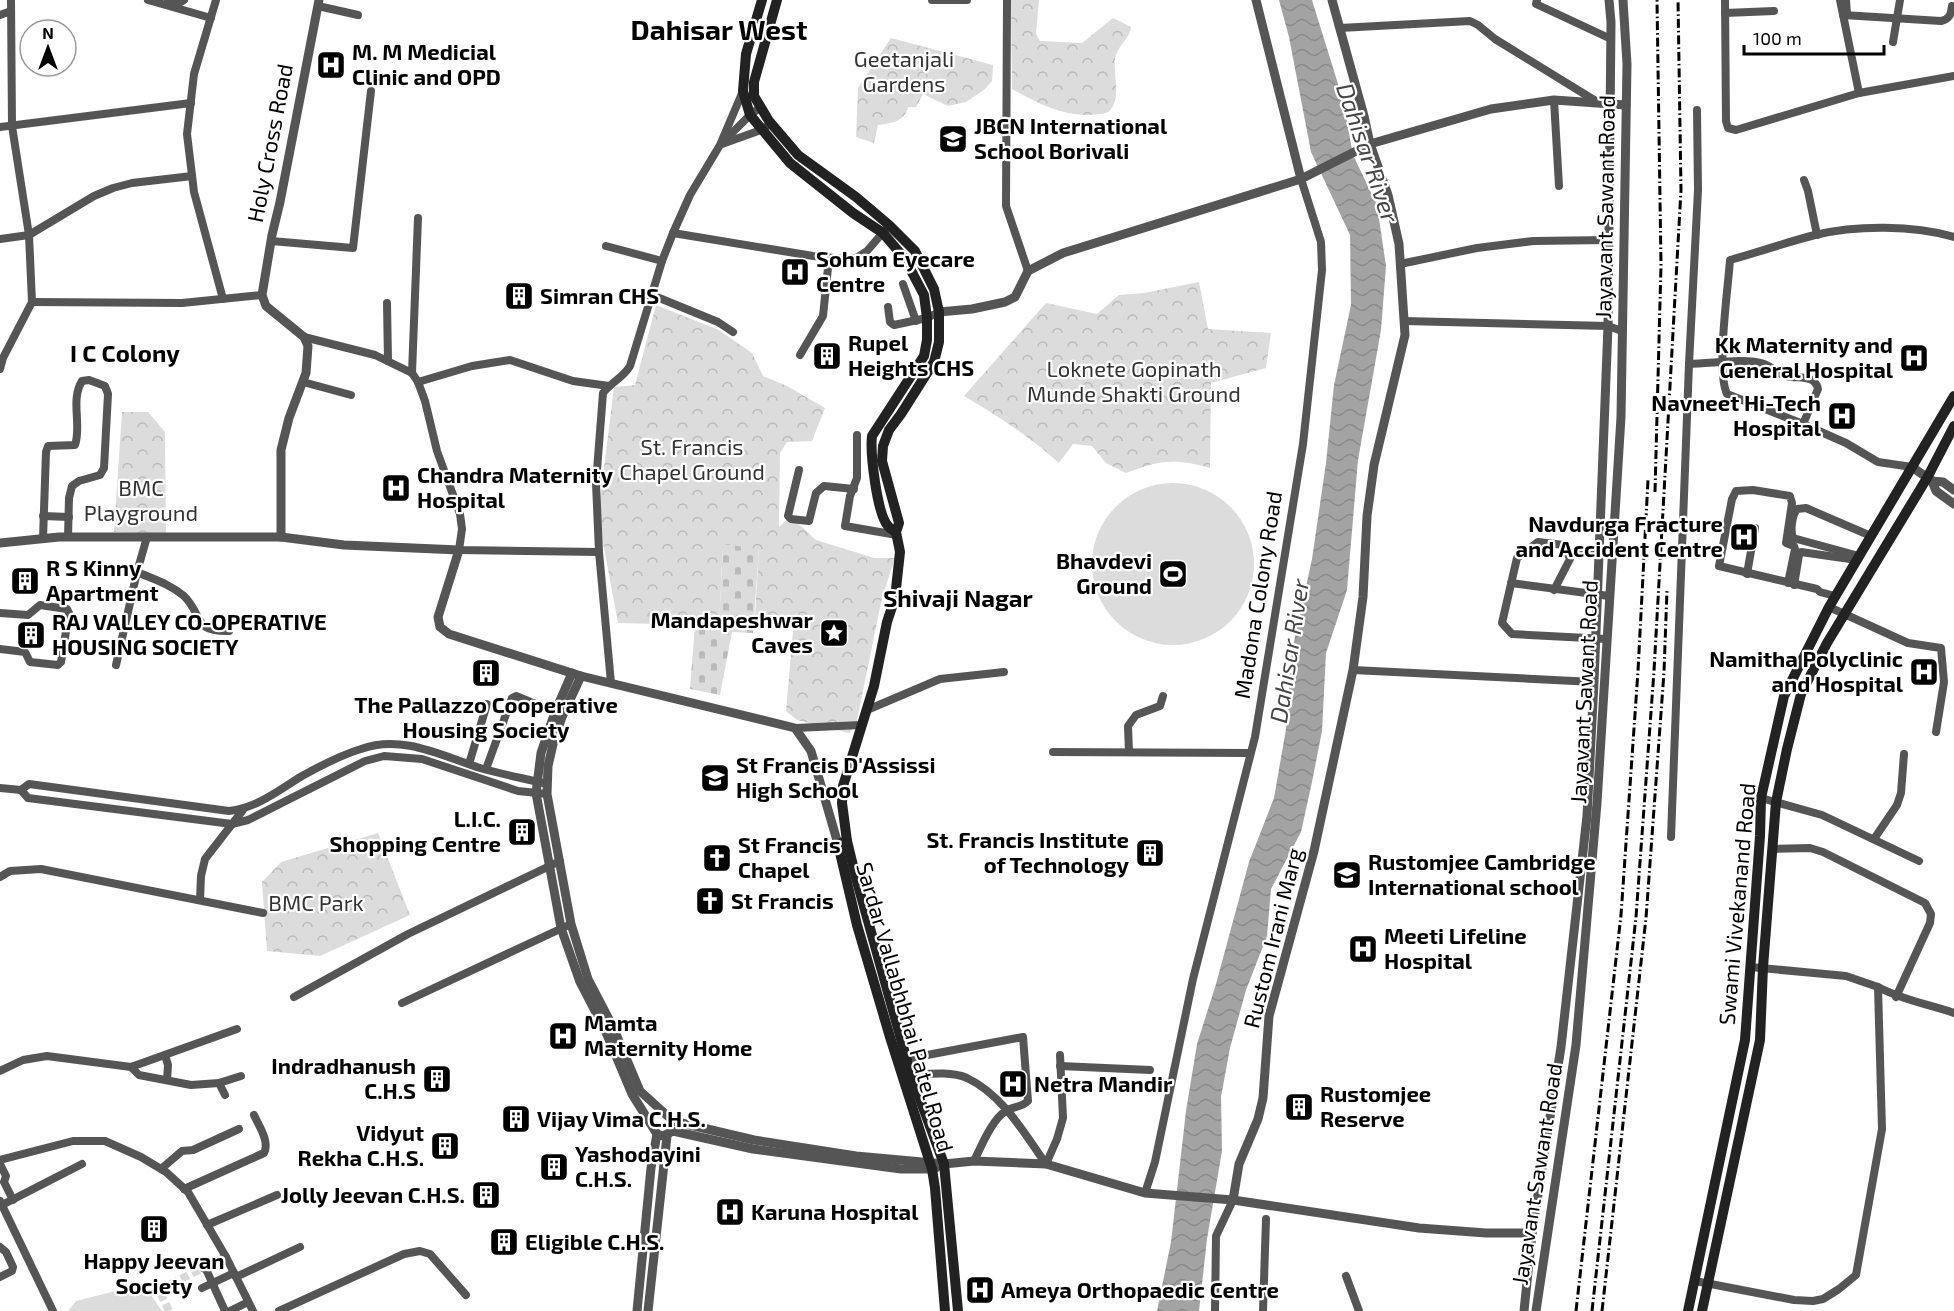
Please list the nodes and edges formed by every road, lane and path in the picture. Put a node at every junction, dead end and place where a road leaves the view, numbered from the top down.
1 (11, 0) edge
2 (148, 0) edge
3 (168, 0) edge
4 (184, 0) edge
5 (216, 0) edge
6 (762, 0) edge
7 (777, 0) edge
8 (932, 0) edge
9 (967, 0) edge
10 (1007, 0) edge
11 (1256, 0) edge
12 (1332, 0) edge
13 (1537, 0) edge
14 (1609, 0) edge
15 (1623, 0) edge
16 (1725, 0) edge
17 (1840, 0) edge
18 (1846, 0) edge
19 (1900, 0) edge
20 (157, 2) edge
21 (318, 3) edge
22 (1952, 6) dead end
23 (11, 11) junction
24 (1774, 11) dead end
25 (1725, 13) junction
26 (0, 15) edge
27 (358, 15) dead end
28 (1845, 16) junction
29 (211, 18) junction
30 (1897, 18) junction
31 (1340, 28) junction
32 (1611, 39) junction
33 (1893, 42) dead end
34 (1954, 76) edge
35 (754, 82) junction
36 (370, 91) dead end
37 (743, 91) junction
38 (1859, 93) junction
39 (1554, 100) junction
40 (191, 103) junction
41 (1605, 104) junction
42 (1626, 105) junction
43 (761, 107) junction
44 (1697, 110) dead end
45 (750, 115) junction
46 (771, 123) junction
47 (12, 126) junction
48 (0, 127) edge
49 (761, 130) junction
50 (1370, 144) junction
51 (720, 145) junction
52 (192, 176) junction
53 (1301, 179) junction
54 (1804, 180) dead end
55 (1559, 186) dead end
56 (418, 218) dead end
57 (886, 229) junction
58 (673, 233) junction
59 (29, 235) junction
60 (1817, 235) junction
61 (1954, 237) edge
62 (0, 239) edge
63 (1608, 240) junction
64 (271, 241) junction
65 (606, 246) dead end
66 (829, 258) junction
67 (662, 261) junction
68 (1400, 264) junction
69 (1028, 271) junction
70 (903, 284) dead end
71 (262, 295) junction
72 (652, 295) junction
73 (223, 299) junction
74 (32, 302) junction
75 (387, 303) dead end
76 (888, 307) dead end
77 (939, 312) junction
78 (922, 319) junction
79 (1404, 321) junction
80 (1608, 326) junction
81 (1622, 331) junction
82 (733, 332) dead end
83 (304, 337) junction
84 (800, 355) dead end
85 (2, 357) edge
86 (388, 361) junction
87 (1723, 362) junction
88 (1689, 364) junction
89 (0, 369) edge
90 (412, 373) junction
91 (303, 382) junction
92 (418, 382) junction
93 (609, 386) junction
94 (351, 395) dead end
95 (1953, 403) edge
96 (1803, 424) junction
97 (1954, 426) edge
98 (857, 435) dead end
99 (872, 436) junction
100 (885, 441) junction
101 (857, 460) junction
102 (876, 461) junction
103 (1912, 467) junction
104 (799, 470) dead end
105 (1930, 480) junction
106 (854, 489) junction
107 (1954, 490) edge
108 (1954, 504) edge
109 (43, 516) junction
110 (69, 517) junction
111 (1755, 528) dead end
112 (896, 534) junction
113 (1871, 536) junction
114 (68, 537) junction
115 (147, 537) junction
116 (281, 537) junction
117 (43, 539) junction
118 (0, 543) edge
119 (459, 550) junction
120 (1599, 551) junction
121 (1612, 551) junction
122 (599, 552) junction
123 (1569, 552) junction
124 (1858, 558) junction
125 (137, 572) junction
126 (1747, 574) junction
127 (1511, 583) junction
128 (1791, 584) junction
129 (1554, 590) junction
130 (1837, 593) junction
131 (1598, 595) junction
132 (1609, 596) junction
133 (1829, 607) junction
134 (0, 613) edge
135 (1845, 614) junction
136 (229, 631) dead end
137 (1596, 639) junction
138 (1607, 639) junction
139 (0, 649) edge
140 (116, 665) dead end
141 (1353, 670) junction
142 (1004, 672) dead end
143 (577, 674) junction
144 (1594, 681) junction
145 (611, 683) junction
146 (1163, 696) dead end
147 (487, 704) dead end
148 (867, 710) junction
149 (555, 712) junction
150 (861, 725) junction
151 (795, 728) junction
152 (1936, 732) dead end
153 (1053, 752) dead end
154 (1129, 752) junction
155 (1251, 753) junction
156 (1904, 754) dead end
157 (466, 763) junction
158 (486, 769) junction
159 (458, 772) junction
160 (537, 782) junction
161 (0, 788) edge
162 (547, 789) junction
163 (21, 790) junction
164 (536, 793) junction
165 (1761, 798) junction
166 (1776, 802) junction
167 (243, 810) junction
168 (232, 824) junction
169 (1671, 837) dead end
170 (1874, 839) junction
171 (842, 843) junction
172 (1773, 849) junction
173 (560, 861) junction
174 (1920, 861) dead end
175 (550, 865) junction
176 (0, 877) edge
177 (200, 900) junction
178 (1754, 907) junction
179 (1768, 908) junction
180 (263, 913) dead end
181 (566, 926) junction
182 (1813, 964) dead end
183 (1750, 967) junction
184 (1763, 967) junction
185 (1812, 973) junction
186 (1878, 987) junction
187 (294, 997) dead end
188 (1896, 997) junction
189 (402, 1003) dead end
190 (1954, 1013) edge
191 (237, 1029) dead end
192 (165, 1055) junction
193 (1060, 1055) dead end
194 (906, 1059) junction
195 (131, 1066) junction
196 (1060, 1066) junction
197 (1150, 1070) dead end
198 (0, 1071) edge
199 (911, 1075) junction
200 (242, 1076) dead end
201 (167, 1080) junction
202 (219, 1083) junction
203 (225, 1095) dead end
204 (1008, 1110) junction
205 (254, 1114) dead end
206 (665, 1114) junction
207 (652, 1125) junction
208 (239, 1129) dead end
209 (667, 1131) junction
210 (974, 1161) junction
211 (0, 1162) edge
212 (82, 1164) dead end
213 (944, 1164) junction
214 (1046, 1164) junction
215 (931, 1166) junction
216 (161, 1169) junction
217 (184, 1189) junction
218 (1145, 1193) junction
219 (277, 1195) dead end
220 (13, 1200) junction
221 (1233, 1200) junction
222 (1, 1203) edge
223 (1266, 1219) dead end
224 (207, 1225) junction
225 (1532, 1233) junction
226 (0, 1247) edge
227 (300, 1247) dead end
228 (226, 1257) junction
229 (235, 1275) junction
230 (0, 1276) edge
231 (1346, 1276) dead end
232 (1695, 1281) junction
233 (212, 1283) junction
234 (1709, 1284) junction
235 (202, 1288) dead end
236 (466, 1295) dead end
237 (248, 1302) junction
238 (53, 1311) edge
239 (225, 1311) edge
240 (230, 1311) edge
241 (253, 1311) edge
242 (279, 1311) edge
243 (636, 1311) edge
244 (648, 1311) edge
245 (945, 1311) edge
246 (958, 1311) edge
247 (1215, 1311) edge
248 (1263, 1311) edge
249 (1359, 1311) edge
250 (1524, 1311) edge
251 (1536, 1311) edge
252 (1688, 1311) edge
253 (1702, 1311) edge

1 - 23 street
2 - 20 street
3 - 4 street
5 - 29 street
6 - 37 main road
7 - 35 main road
8 - 9 street
10 - 69 street
11 - 53 street, Madona Colony Road
12 - 31 street, Rustom Irani Marg
13 - 32 street
14 - 32 street, Jayavant Sawant Road
15 - 42 street, Jayavant Sawant Road
16 - 25 street
17 - 28 street
18 - 28 street
19 - 30 street
20 - 29 street
21 - 27 street
21 - 64 street, Holy Cross Road
22 - 30 street
23 - 26 street
23 - 47 street
24 - 25 street
25 - 38 street
28 - 30 street
28 - 38 street
29 - 40 street
30 - 33 street
31 - 41 street
31 - 50 street, Rustom Irani Marg
32 - 41 street, Jayavant Sawant Road
34 - 38 street
35 - 37 street
35 - 43 main road
36 - 64 street
37 - 45 main road
37 - 51 street
39 - 41 street
39 - 50 street
39 - 55 street
40 - 47 street
40 - 52 street
41 - 42 street
41 - 63 street, Jayavant Sawant Road
42 - 81 street, Jayavant Sawant Road
43 - 45 street
43 - 46 main road
44 - 88 street
45 - 49 main road
45 - 51 street
46 - 49 street
46 - 57 main road
47 - 48 street
47 - 59 street
49 - 51 street
49 - 57 main road
50 - 53 street
50 - 68 street, Rustom Irani Marg
51 - 58 street
52 - 59 street
52 - 73 street
53 - 69 street
53 - 155 street, Madona Colony Road
54 - 60 street
56 - 90 street
57 - 66 street
57 - 77 main road
57 - 78 main road
58 - 66 street
58 - 67 street
59 - 62 street
59 - 74 street
60 - 61 street
60 - 87 street
63 - 68 street
63 - 80 street, Jayavant Sawant Road
64 - 71 street, Holy Cross Road
65 - 67 street
66 - 84 street
67 - 72 street
68 - 79 street, Rustom Irani Marg
69 - 77 street
70 - 78 street
71 - 73 street
71 - 83 street
72 - 82 street
72 - 93 street
73 - 74 street
74 - 85 street
75 - 86 street
76 - 78 street
77 - 78 street
77 - 100 main road
78 - 99 main road
79 - 80 street
79 - 141 street, Rustom Irani Marg
80 - 81 street
80 - 120 street, Jayavant Sawant Road
81 - 121 street, Jayavant Sawant Road
83 - 86 street
83 - 91 street
85 - 89 street
86 - 90 street
87 - 88 street
87 - 96 street
87 - 96 street
88 - 169 street
90 - 92 street
91 - 94 street
91 - 116 street
92 - 93 street
92 - 119 street
93 - 122 street
95 - 103 main road, Swami Vivekanand Road
96 - 103 street
97 - 105 main road, Swami Vivekanand Road
98 - 101 street
99 - 100 street
99 - 102 main road
100 - 102 main road
101 - 102 street
101 - 106 street
102 - 112 main road
103 - 105 street
103 - 113 main road, Swami Vivekanand Road
104 - 106 street
105 - 107 street
105 - 108 street
105 - 135 main road, Swami Vivekanand Road
106 - 112 street
109 - 110 street
109 - 110 street
109 - 117 street
110 - 114 street
111 - 126 street
112 - 148 main road
113 - 124 main road, Swami Vivekanand Road
113 - 124 street
114 - 115 street
114 - 117 street
115 - 116 street
115 - 125 street
116 - 119 street
117 - 118 street
119 - 122 street
119 - 143 street
120 - 121 street
120 - 123 street
120 - 131 street, Jayavant Sawant Road
121 - 132 street, Jayavant Sawant Road
122 - 145 street
123 - 127 street
123 - 129 street
124 - 128 street
124 - 130 main road, Swami Vivekanand Road
125 - 136 street
125 - 140 street
126 - 128 street
126 - 128 street
127 - 129 street
127 - 137 street
128 - 130 street
129 - 131 street
130 - 133 main road, Swami Vivekanand Road
131 - 132 street
131 - 137 street, Jayavant Sawant Road
132 - 138 street, Jayavant Sawant Road
133 - 135 street
133 - 165 main road, Swami Vivekanand Road
134 - 139 street
135 - 152 street
135 - 166 main road, Swami Vivekanand Road
137 - 138 street
137 - 144 street, Jayavant Sawant Road
138 - 251 street, Jayavant Sawant Road
141 - 144 street
141 - 221 street, Rustom Irani Marg
142 - 148 street
143 - 145 street
143 - 149 street
143 - 162 street
144 - 225 street, Jayavant Sawant Road
145 - 151 street
146 - 154 street
147 - 157 street
148 - 150 main road
149 - 158 street
149 - 160 street
150 - 151 street
150 - 171 main road
151 - 171 street
153 - 154 street
154 - 155 street
155 - 218 street, Madona Colony Road
156 - 170 street
157 - 158 street
157 - 159 street
157 - 167 street
158 - 160 street
159 - 164 street
159 - 168 street
160 - 162 street
160 - 164 street
161 - 163 street
162 - 164 street
162 - 173 street
163 - 167 street
163 - 168 street
164 - 175 street
165 - 166 street
165 - 178 main road, Swami Vivekanand Road
166 - 170 street
166 - 172 main road, Swami Vivekanand Road
167 - 168 street
168 - 177 street
170 - 174 street
171 - 194 main road, Sardar Vallabhbhai Patel Road
171 - 215 main road, Sardar Vallabhbhai Patel Road
172 - 179 main road, Swami Vivekanand Road
172 - 188 street
173 - 175 street
173 - 181 street
175 - 181 street
175 - 187 street
176 - 177 street
177 - 180 street
178 - 179 main road
178 - 183 main road, Swami Vivekanand Road
179 - 184 main road, Swami Vivekanand Road
181 - 189 street
181 - 206 street
181 - 207 street
182 - 185 street
183 - 184 street
183 - 232 main road, Swami Vivekanand Road
184 - 185 street
184 - 234 main road, Swami Vivekanand Road
185 - 186 street
186 - 188 street
186 - 234 street
188 - 190 street
191 - 192 street
192 - 195 street
192 - 201 street
193 - 196 street
194 - 199 main road, Sardar Vallabhbhai Patel Road
194 - 204 street
195 - 198 street
195 - 201 street
196 - 197 street
196 - 214 street
199 - 204 street
199 - 213 main road, Sardar Vallabhbhai Patel Road
200 - 202 street
201 - 202 street
202 - 203 street
204 - 210 street
204 - 214 street
205 - 217 street
206 - 207 street
206 - 209 street
207 - 209 street
208 - 216 street
209 - 215 street
209 - 243 street
209 - 244 street
210 - 213 street
210 - 214 street
211 - 216 street
211 - 220 street
212 - 220 street
213 - 215 street
213 - 246 main road, Sardar Vallabhbhai Patel Road
214 - 218 street
215 - 245 main road, Sardar Vallabhbhai Patel Road
216 - 217 street
217 - 224 street
218 - 221 street
219 - 224 street
220 - 222 street
221 - 225 street
221 - 247 street
222 - 238 street
223 - 248 street
224 - 228 street
225 - 250 street, Jayavant Sawant Road
226 - 230 street
227 - 229 street
228 - 229 street
228 - 233 street
229 - 233 street
229 - 237 street
231 - 249 street
232 - 234 street
232 - 252 main road, Swami Vivekanand Road
233 - 235 street
233 - 239 street
234 - 253 main road, Swami Vivekanand Road
236 - 242 street
237 - 240 street
237 - 241 street

